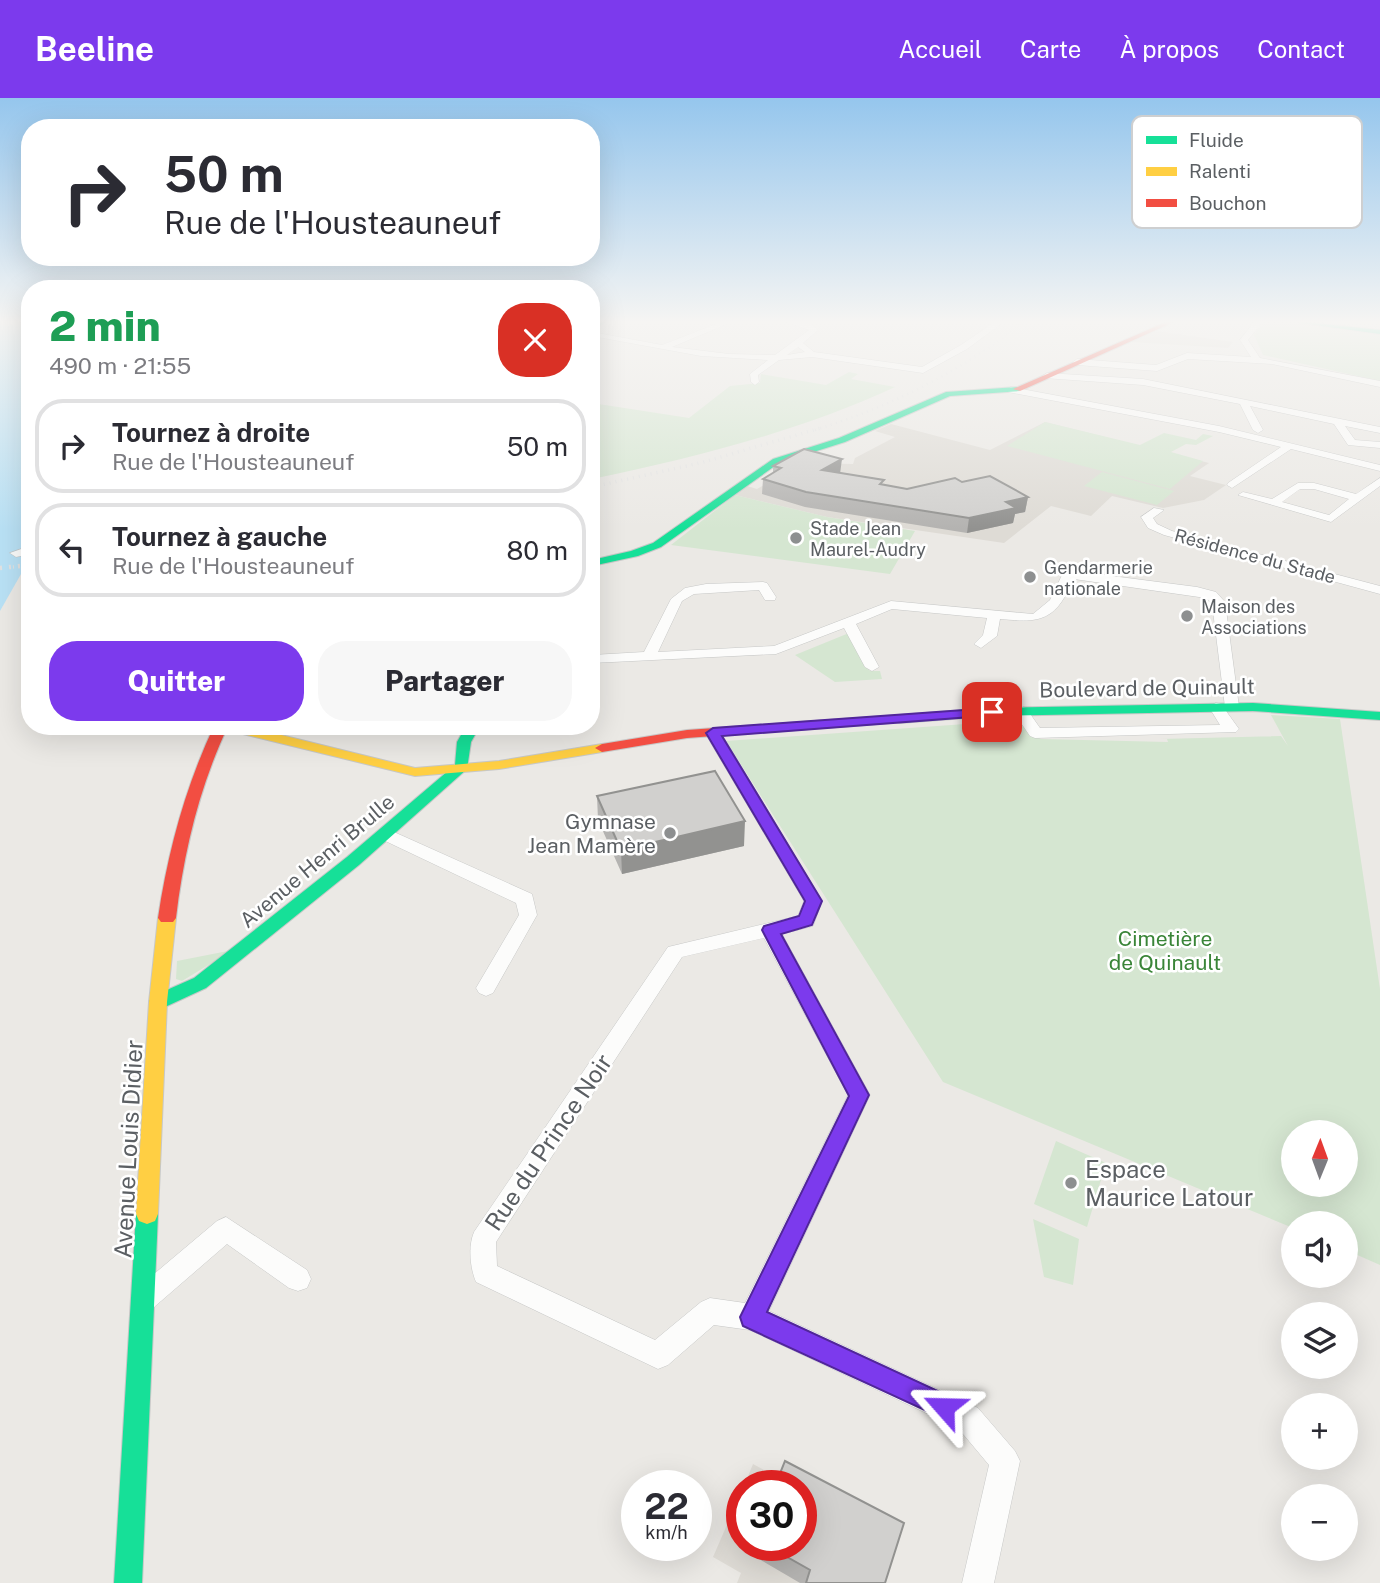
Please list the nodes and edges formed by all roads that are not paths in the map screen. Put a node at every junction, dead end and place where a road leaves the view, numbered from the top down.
1 (1007, 390) edge
2 (1014, 390) edge
3 (1093, 390) edge
4 (1165, 390) edge
5 (1184, 390) edge
6 (1168, 399) dead end
7 (1243, 402) junction
8 (1096, 406) junction
9 (1337, 421) junction
10 (1379, 428) edge
11 (1258, 430) junction
12 (1243, 435) junction
13 (1265, 440) junction
14 (1352, 443) junction
15 (1380, 445) edge
16 (1289, 446) junction
17 (1380, 468) edge
18 (1380, 481) edge
19 (1232, 485) dead end
20 (1243, 495) dead end
21 (1357, 498) junction
22 (1274, 503) junction
23 (1158, 510) dead end
24 (21, 552) edge
25 (16, 553) dead end
26 (600, 561) edge
27 (1380, 590) edge
28 (770, 597) dead end
29 (993, 614) junction
30 (848, 622) junction
31 (981, 644) dead end
32 (649, 656) junction
33 (600, 659) edge
34 (872, 667) dead end
35 (1224, 707) junction
36 (1139, 709) junction
37 (1021, 711) junction
38 (1380, 716) edge
39 (1151, 731) junction
40 (713, 733) junction
41 (217, 735) edge
42 (263, 735) edge
43 (468, 735) edge
44 (462, 766) junction
45 (415, 772) junction
46 (431, 792) junction
47 (385, 834) junction
48 (770, 930) junction
49 (486, 988) dead end
50 (158, 1002) junction
51 (298, 1279) dead end
52 (144, 1299) junction
53 (752, 1317) junction
54 (128, 1583) edge
55 (978, 1583) edge

1 - 26 street
2 - 8 street
3 - 8 street
4 - 6 street
5 - 7 street
7 - 9 street
7 - 11 street
8 - 12 street
9 - 10 street
9 - 14 street
10 - 14 street
11 - 12 street
11 - 13 street
12 - 13 street
13 - 16 street
14 - 15 street
16 - 17 street
16 - 19 street
18 - 21 street
20 - 22 street
21 - 22 street
21 - 22 street
23 - 27 street, Résidence du Stade
24 - 25 street
28 - 32 street
29 - 30 street
29 - 31 street
29 - 35 street
30 - 32 street
30 - 34 street
32 - 33 street
35 - 36 street, Boulevard de Quinault
35 - 38 street, Boulevard de Quinault
35 - 39 street
36 - 37 street, Boulevard de Quinault
36 - 39 street
37 - 39 street
37 - 40 street, Boulevard de Quinault
40 - 44 street, Boulevard de Quinault
40 - 48 street
41 - 50 street, Avenue Louis Didier
42 - 45 street, Boulevard de Quinault
43 - 44 street
44 - 45 street, Boulevard de Quinault
44 - 46 street, Avenue Henri Brulle
45 - 46 street
46 - 47 street, Avenue Henri Brulle
47 - 49 street
47 - 50 street, Avenue Henri Brulle
48 - 53 street
48 - 53 street, Rue du Prince Noir
50 - 52 street, Avenue Louis Didier
51 - 52 street
52 - 54 street, Avenue Louis Didier
53 - 55 street

